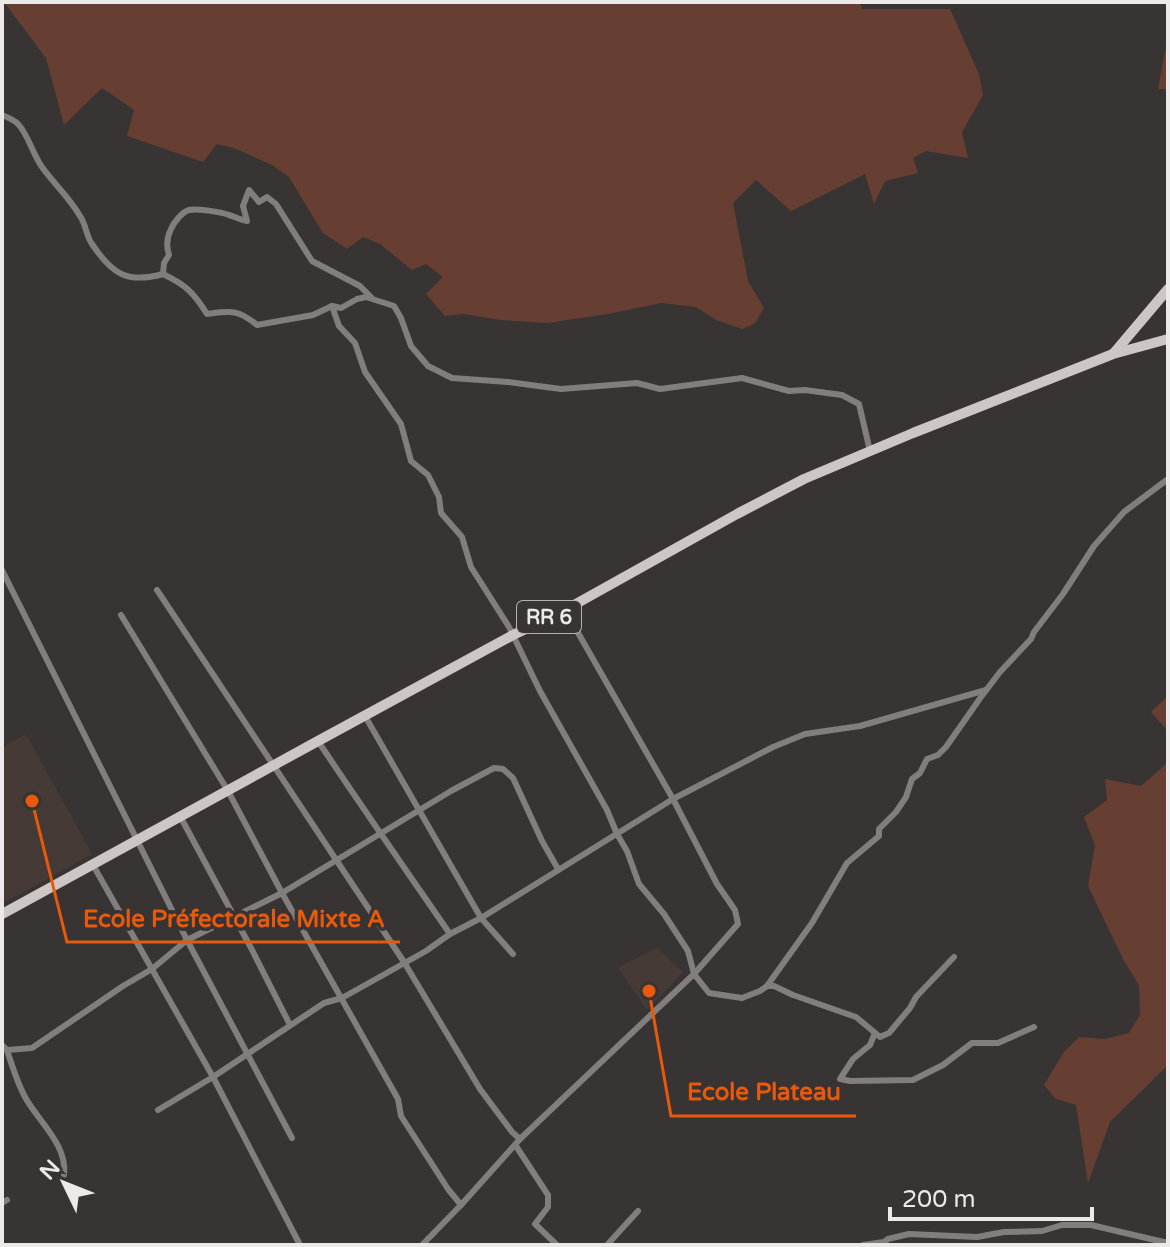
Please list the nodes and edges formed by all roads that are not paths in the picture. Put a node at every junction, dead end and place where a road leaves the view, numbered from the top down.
1 (2, 115) edge
2 (163, 274) junction
3 (1168, 289) edge
4 (374, 300) junction
5 (332, 306) junction
6 (1168, 339) edge
7 (1113, 354) junction
8 (870, 451) junction
9 (1168, 479) edge
10 (2, 570) edge
11 (157, 590) dead end
12 (565, 610) junction
13 (121, 615) dead end
14 (513, 635) junction
15 (986, 690) junction
16 (365, 716) junction
17 (318, 741) junction
18 (273, 766) junction
19 (228, 791) junction
20 (673, 799) junction
21 (419, 810) junction
22 (180, 816) junction
23 (379, 834) junction
24 (617, 834) junction
25 (136, 840) junction
26 (336, 861) junction
27 (93, 865) junction
28 (558, 869) junction
29 (282, 893) junction
30 (2, 913) edge
31 (233, 916) junction
32 (481, 918) junction
33 (450, 934) junction
34 (187, 940) junction
35 (513, 954) dead end
36 (954, 957) dead end
37 (404, 962) junction
38 (152, 969) junction
39 (694, 974) junction
40 (767, 986) junction
41 (342, 998) junction
42 (290, 1025) junction
43 (1034, 1027) dead end
44 (875, 1033) junction
45 (5, 1047) edge
46 (249, 1054) junction
47 (213, 1077) junction
48 (158, 1110) dead end
49 (292, 1138) dead end
50 (518, 1142) junction
51 (64, 1175) dead end
52 (461, 1205) junction
53 (638, 1211) dead end
54 (1168, 1243) edge
55 (300, 1245) edge
56 (422, 1245) edge
57 (557, 1245) edge
58 (607, 1245) edge
59 (863, 1245) edge

1 - 2 street
2 - 4 street
2 - 5 street
3 - 7 main road
4 - 5 street
4 - 8 street
5 - 14 street
6 - 7 main road
7 - 8 main road, RR 6
8 - 12 main road, RR 6
9 - 15 street
10 - 25 street
11 - 18 street
12 - 14 main road, RR 6
12 - 20 street
13 - 19 street
14 - 16 main road, RR 6
14 - 24 street
15 - 20 street
15 - 40 street
16 - 17 main road, RR 6
16 - 21 street
17 - 18 main road, RR 6
17 - 23 street
18 - 19 main road, RR 6
18 - 26 street
19 - 22 main road, RR 6
19 - 29 street
20 - 24 street
20 - 39 street
21 - 23 street
21 - 28 street
21 - 32 street
22 - 25 main road, RR 6
22 - 31 street
23 - 26 street
23 - 33 street
24 - 28 street
24 - 39 street
25 - 27 main road, RR 6
25 - 34 street
26 - 29 street
26 - 37 street
27 - 30 main road, RR 6
27 - 38 street
28 - 32 street
29 - 31 street
29 - 41 street
31 - 34 street
31 - 42 street
32 - 33 street
32 - 35 street
33 - 37 street
34 - 38 street
34 - 46 street
36 - 44 street
37 - 41 street
37 - 50 street
38 - 45 street
38 - 47 street
39 - 40 street
39 - 50 street
40 - 44 street
41 - 42 street
41 - 52 street
42 - 46 street
43 - 44 street
45 - 51 street
46 - 47 street
46 - 49 street
47 - 48 street
47 - 55 street
50 - 52 street
50 - 57 street
52 - 56 street
53 - 58 street
54 - 59 street

